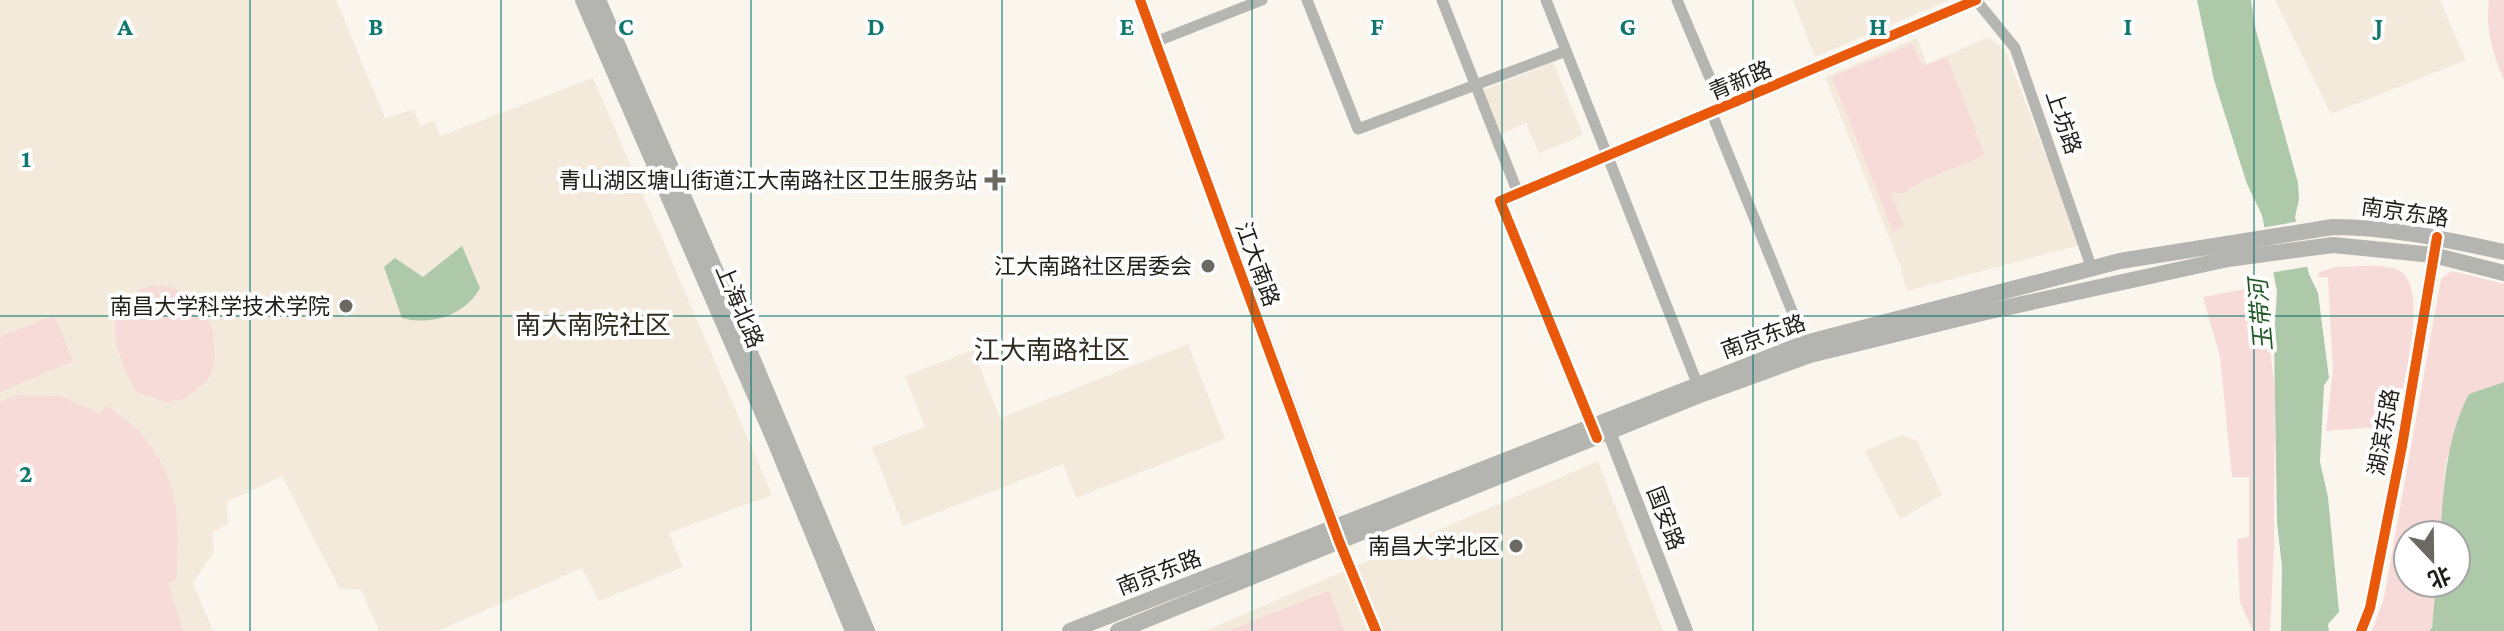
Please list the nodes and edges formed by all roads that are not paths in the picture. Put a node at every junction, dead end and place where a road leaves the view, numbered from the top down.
1 (583, 0) edge
2 (598, 0) edge
3 (1140, 0) edge
4 (1262, 0) edge
5 (1307, 0) edge
6 (1442, 0) edge
7 (1546, 0) edge
8 (1677, 0) edge
9 (1976, 0) edge
10 (1155, 42) junction
11 (1566, 51) junction
12 (1476, 86) junction
13 (1718, 111) junction
14 (1608, 157) junction
15 (1518, 193) junction
16 (2437, 237) junction
17 (2504, 252) edge
18 (2433, 255) junction
19 (2092, 269) junction
20 (2504, 273) edge
21 (1805, 343) junction
22 (1697, 383) junction
23 (1601, 429) junction
24 (1337, 534) junction
25 (853, 631) edge
26 (867, 631) edge
27 (1070, 631) edge
28 (1118, 631) edge
29 (1376, 631) edge
30 (1686, 631) edge
31 (2361, 631) edge

1 - 25 main road, 上海北路
2 - 26 main road, 上海北路
3 - 10 street, 江大南路
4 - 10 street
5 - 12 street
6 - 12 street
7 - 11 street
8 - 13 street
9 - 13 street, 青新路
9 - 19 street, 上坊路
10 - 24 street, 江大南路
11 - 12 street
11 - 14 street
12 - 15 street
13 - 14 street, 青新路
13 - 21 street
14 - 15 street, 青新路
14 - 22 street
15 - 23 street
16 - 17 main road, 南京东路
16 - 18 street, 湖滨东路
16 - 19 main road, 南京东路
18 - 20 main road, 南京东路
18 - 23 main road, 南京东路
18 - 31 street, 湖滨东路
19 - 21 main road, 南京东路
21 - 22 main road, 南京东路
22 - 23 main road, 南京东路
23 - 24 main road, 南京东路
23 - 30 street, 国安路
24 - 27 main road, 南京东路
24 - 28 main road, 南京东路
24 - 29 street

